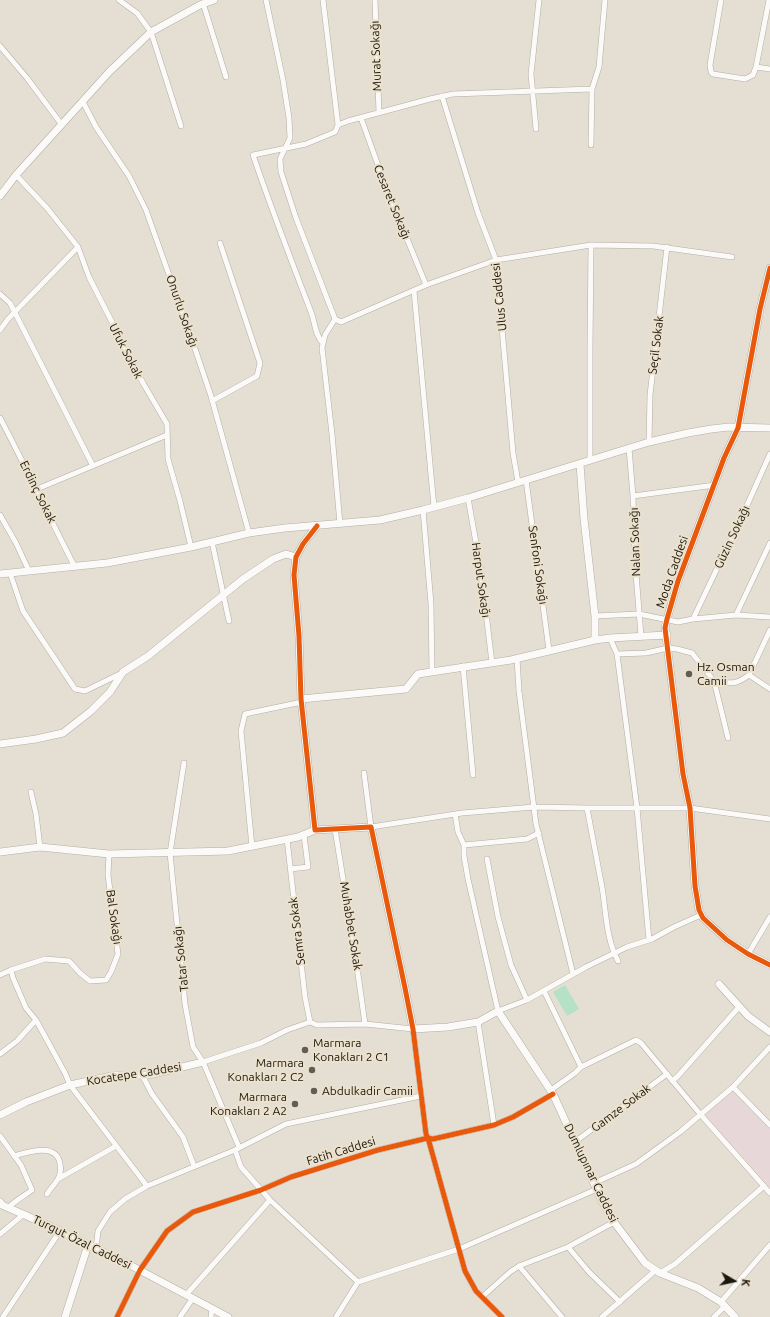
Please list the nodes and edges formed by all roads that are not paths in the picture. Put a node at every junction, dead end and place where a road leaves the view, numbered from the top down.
1 (119, 0) edge
2 (214, 0) edge
3 (266, 0) edge
4 (323, 0) edge
5 (374, 0) edge
6 (540, 0) edge
7 (605, 0) edge
8 (722, 0) edge
9 (769, 0) edge
10 (204, 4) junction
11 (151, 32) junction
12 (0, 46) edge
13 (756, 67) junction
14 (770, 69) edge
15 (226, 77) dead end
16 (592, 89) junction
17 (533, 91) junction
18 (442, 96) junction
19 (83, 102) junction
20 (378, 113) junction
21 (360, 118) junction
22 (62, 125) junction
23 (338, 125) junction
24 (182, 126) dead end
25 (536, 129) dead end
26 (591, 145) dead end
27 (284, 148) junction
28 (16, 174) junction
29 (0, 196) edge
30 (220, 243) dead end
31 (591, 245) junction
32 (78, 247) junction
33 (667, 248) junction
34 (732, 257) dead end
35 (496, 260) junction
36 (770, 268) edge
37 (426, 285) junction
38 (768, 290) edge
39 (414, 291) junction
40 (0, 294) edge
41 (14, 312) junction
42 (335, 319) junction
43 (0, 330) edge
44 (323, 343) junction
45 (212, 401) junction
46 (0, 418) edge
47 (738, 428) junction
48 (770, 428) edge
49 (167, 436) junction
50 (649, 442) junction
51 (629, 448) junction
52 (770, 454) edge
53 (590, 460) junction
54 (580, 464) junction
55 (93, 466) junction
56 (526, 480) junction
57 (518, 482) junction
58 (714, 485) junction
59 (37, 489) junction
60 (633, 496) junction
61 (468, 498) junction
62 (434, 507) junction
63 (423, 510) junction
64 (0, 515) edge
65 (340, 524) junction
66 (318, 526) junction
67 (249, 533) junction
68 (212, 542) junction
69 (770, 543) edge
70 (191, 547) junction
71 (296, 556) junction
72 (75, 567) junction
73 (29, 572) junction
74 (10, 573) junction
75 (0, 574) edge
76 (224, 595) junction
77 (640, 614) junction
78 (736, 615) junction
79 (595, 616) junction
80 (770, 617) edge
81 (693, 619) junction
82 (667, 620) junction
83 (229, 621) dead end
84 (770, 630) edge
85 (667, 635) junction
86 (640, 636) junction
87 (610, 638) junction
88 (595, 640) junction
89 (668, 648) junction
90 (549, 650) junction
91 (617, 654) junction
92 (517, 658) junction
93 (492, 663) junction
94 (463, 666) junction
95 (123, 672) junction
96 (432, 672) junction
97 (749, 675) junction
98 (714, 681) junction
99 (770, 689) edge
100 (301, 701) junction
101 (728, 738) dead end
102 (0, 744) edge
103 (184, 763) dead end
104 (364, 773) dead end
105 (473, 775) dead end
106 (31, 792) dead end
107 (534, 807) junction
108 (586, 808) junction
109 (637, 808) junction
110 (690, 808) junction
111 (455, 814) junction
112 (770, 819) edge
113 (371, 826) junction
114 (335, 829) junction
115 (315, 830) junction
116 (539, 833) junction
117 (304, 835) junction
118 (287, 839) junction
119 (464, 845) junction
120 (40, 847) junction
121 (252, 847) junction
122 (0, 852) edge
123 (170, 853) junction
124 (109, 854) junction
125 (487, 859) dead end
126 (290, 869) junction
127 (701, 915) junction
128 (770, 917) edge
129 (649, 940) junction
130 (614, 953) junction
131 (748, 954) junction
132 (618, 961) dead end
133 (770, 965) edge
134 (11, 970) junction
135 (573, 974) junction
136 (0, 975) edge
137 (719, 984) dead end
138 (544, 991) junction
139 (527, 1000) junction
140 (739, 1006) junction
141 (498, 1011) junction
142 (36, 1020) junction
143 (310, 1022) junction
144 (478, 1022) junction
145 (365, 1024) junction
146 (413, 1029) junction
147 (770, 1032) edge
148 (770, 1047) edge
149 (1, 1051) edge
150 (203, 1062) junction
151 (581, 1067) junction
152 (666, 1074) junction
153 (142, 1075) junction
154 (672, 1081) junction
155 (70, 1085) junction
156 (733, 1087) junction
157 (552, 1092) junction
158 (421, 1096) junction
159 (0, 1115) edge
160 (701, 1115) junction
161 (494, 1125) junction
162 (770, 1125) edge
163 (0, 1136) edge
164 (428, 1138) junction
165 (576, 1141) junction
166 (116, 1146) junction
167 (237, 1149) junction
168 (14, 1156) junction
169 (194, 1166) junction
170 (58, 1179) junction
171 (147, 1186) junction
172 (595, 1186) junction
173 (764, 1186) junction
174 (261, 1190) junction
175 (770, 1193) edge
176 (47, 1194) dead end
177 (270, 1200) junction
178 (0, 1202) edge
179 (9, 1207) junction
180 (24, 1214) junction
181 (614, 1222) junction
182 (60, 1231) junction
183 (0, 1234) edge
184 (88, 1245) junction
185 (770, 1245) edge
186 (568, 1248) junction
187 (96, 1249) junction
188 (458, 1249) junction
189 (519, 1266) junction
190 (140, 1270) junction
191 (658, 1272) junction
192 (358, 1282) junction
193 (189, 1297) junction
194 (482, 1297) junction
195 (620, 1302) junction
196 (723, 1304) junction
197 (212, 1308) junction
198 (4, 1317) edge
199 (65, 1317) edge
200 (117, 1317) edge
201 (180, 1317) edge
202 (211, 1317) edge
203 (228, 1317) edge
204 (336, 1317) edge
205 (502, 1317) edge
206 (562, 1317) edge
207 (602, 1317) edge
208 (714, 1317) edge
209 (735, 1317) edge

1 - 11 street
2 - 10 street
3 - 27 street
4 - 23 street
5 - 20 street, Murat Sokağı
6 - 17 street
7 - 16 street
8 - 13 street
9 - 13 street
10 - 11 street
10 - 15 street
11 - 19 street
11 - 24 street
12 - 22 street
13 - 14 street
16 - 17 street
16 - 26 street
17 - 18 street
17 - 25 street
18 - 20 street
18 - 35 street, Ulus Caddesi
19 - 22 street
19 - 45 street, Onurlu Sokağı
20 - 21 street
21 - 23 street
21 - 37 street, Cesaret Sokağı
22 - 28 street
23 - 27 street
27 - 42 street
27 - 44 street
28 - 29 street
28 - 32 street, Ufuk Sokak
30 - 45 street
31 - 33 street
31 - 35 street
31 - 53 street
32 - 41 street
32 - 49 street, Ufuk Sokak
33 - 34 street
33 - 50 street, Seçil Sokak
35 - 37 street
35 - 57 street, Ulus Caddesi
36 - 38 street, Moda Caddesi
37 - 39 street
38 - 47 street, Moda Caddesi
39 - 42 street
39 - 62 street
40 - 41 street
41 - 43 street
41 - 55 street
42 - 44 street
44 - 65 street
45 - 67 street, Onurlu Sokağı
46 - 59 street, Erdinç Sokak
47 - 48 street
47 - 50 street
47 - 58 street, Moda Caddesi
49 - 55 street
49 - 70 street, Ufuk Sokak
50 - 51 street
51 - 53 street
51 - 60 street, Nalan Sokağı
52 - 81 street, Güzin Sokağı
53 - 54 street
54 - 56 street
54 - 79 street
55 - 59 street
56 - 57 street
56 - 90 street, Senfoni Sokağı
57 - 61 street
58 - 60 street
58 - 82 street, Moda Caddesi
59 - 72 street, Erdinç Sokak
60 - 77 street, Nalan Sokağı
61 - 62 street
61 - 93 street, Harput Sokağı
62 - 63 street
63 - 65 street
63 - 96 street
64 - 73 street
65 - 66 street
66 - 67 street
66 - 71 street
67 - 68 street
68 - 70 street
68 - 76 street
69 - 78 street
70 - 72 street
71 - 76 street
71 - 100 street
72 - 73 street
73 - 74 street
74 - 75 street
74 - 95 street
76 - 83 street
76 - 95 street
77 - 79 street
77 - 82 street
77 - 86 street, Nalan Sokağı
78 - 80 street
78 - 81 street
79 - 88 street
81 - 82 street
82 - 85 street, Moda Caddesi
84 - 97 street
85 - 86 street
85 - 89 street, Moda Caddesi
86 - 87 street
87 - 88 street
87 - 91 street
88 - 90 street
89 - 91 street
89 - 98 street
89 - 110 street, Moda Caddesi
90 - 92 street
91 - 109 street
92 - 93 street
92 - 107 street
93 - 94 street
94 - 96 street
94 - 105 street
95 - 102 street
96 - 100 street
97 - 98 street
97 - 99 street
98 - 101 street
100 - 115 street
100 - 121 street
103 - 123 street, Tatar Sokağı
104 - 113 street
106 - 120 street
107 - 108 street
107 - 111 street
107 - 116 street
108 - 109 street
108 - 130 street
109 - 110 street
109 - 129 street
110 - 112 street
110 - 127 street, Moda Caddesi
111 - 113 street
111 - 119 street
113 - 114 street
113 - 146 street
114 - 115 street
114 - 145 street, Muhabbet Sokak
115 - 117 street
116 - 119 street
116 - 135 street
117 - 118 street
117 - 126 street
118 - 121 street
118 - 126 street, Semra Sokak
119 - 141 street
120 - 122 street
120 - 124 street
121 - 123 street
123 - 124 street
123 - 150 street, Tatar Sokağı
124 - 134 street, Bal Sokağı
125 - 139 street
126 - 143 street, Semra Sokak
127 - 129 street
127 - 131 street
128 - 131 street
129 - 130 street
130 - 132 street
130 - 135 street
131 - 133 street
134 - 136 street
134 - 142 street
135 - 138 street
137 - 140 street
138 - 139 street
138 - 151 street
139 - 141 street
140 - 147 street
140 - 154 street
141 - 144 street
141 - 157 street, Dumlupınar Caddesi
142 - 149 street
142 - 155 street
143 - 145 street
143 - 150 street
144 - 146 street
144 - 161 street
145 - 146 street
146 - 158 street
148 - 156 street
150 - 153 street, Kocatepe Caddesi
150 - 167 street, Tatar Sokağı
151 - 152 street, Fatih Caddesi
151 - 157 street, Fatih Caddesi
152 - 154 street
152 - 165 street, Gamze Sokak
153 - 155 street, Kocatepe Caddesi
153 - 169 street
154 - 160 street
155 - 159 street, Kocatepe Caddesi
155 - 166 street
156 - 160 street
156 - 162 street
157 - 161 street, Fatih Caddesi
157 - 165 street, Dumlupınar Caddesi
158 - 164 street
158 - 167 street
160 - 172 street
160 - 173 street
161 - 164 street, Fatih Caddesi
163 - 168 street
164 - 174 street, Fatih Caddesi
164 - 188 street
165 - 172 street, Dumlupınar Caddesi
166 - 170 street
166 - 171 street
167 - 169 street
167 - 174 street, Tatar Sokağı
168 - 170 street
168 - 179 street
169 - 171 street
170 - 176 street
171 - 187 street
172 - 181 street, Dumlupınar Caddesi
172 - 188 street
173 - 175 street
173 - 191 street
174 - 177 street, Tatar Sokağı
174 - 190 street, Fatih Caddesi
177 - 192 street, Tatar Sokağı
177 - 193 street
178 - 179 street, Turgut Özal Caddesi
179 - 180 street, Turgut Özal Caddesi
180 - 182 street, Turgut Özal Caddesi
180 - 183 street
181 - 186 street
181 - 191 street, Dumlupınar Caddesi
182 - 184 street, Turgut Özal Caddesi
182 - 198 street
184 - 187 street, Turgut Özal Caddesi
184 - 199 street
185 - 196 street
186 - 189 street
186 - 195 street
187 - 190 street, Turgut Özal Caddesi
188 - 192 street
188 - 194 street
189 - 194 street
189 - 206 street
190 - 193 street, Turgut Özal Caddesi
190 - 200 street, Fatih Caddesi
191 - 195 street
191 - 196 street, Dumlupınar Caddesi
192 - 204 street
193 - 197 street, Turgut Özal Caddesi
193 - 201 street
194 - 205 street
195 - 207 street
196 - 208 street
196 - 209 street, Dumlupınar Caddesi
197 - 202 street
197 - 203 street, Turgut Özal Caddesi

